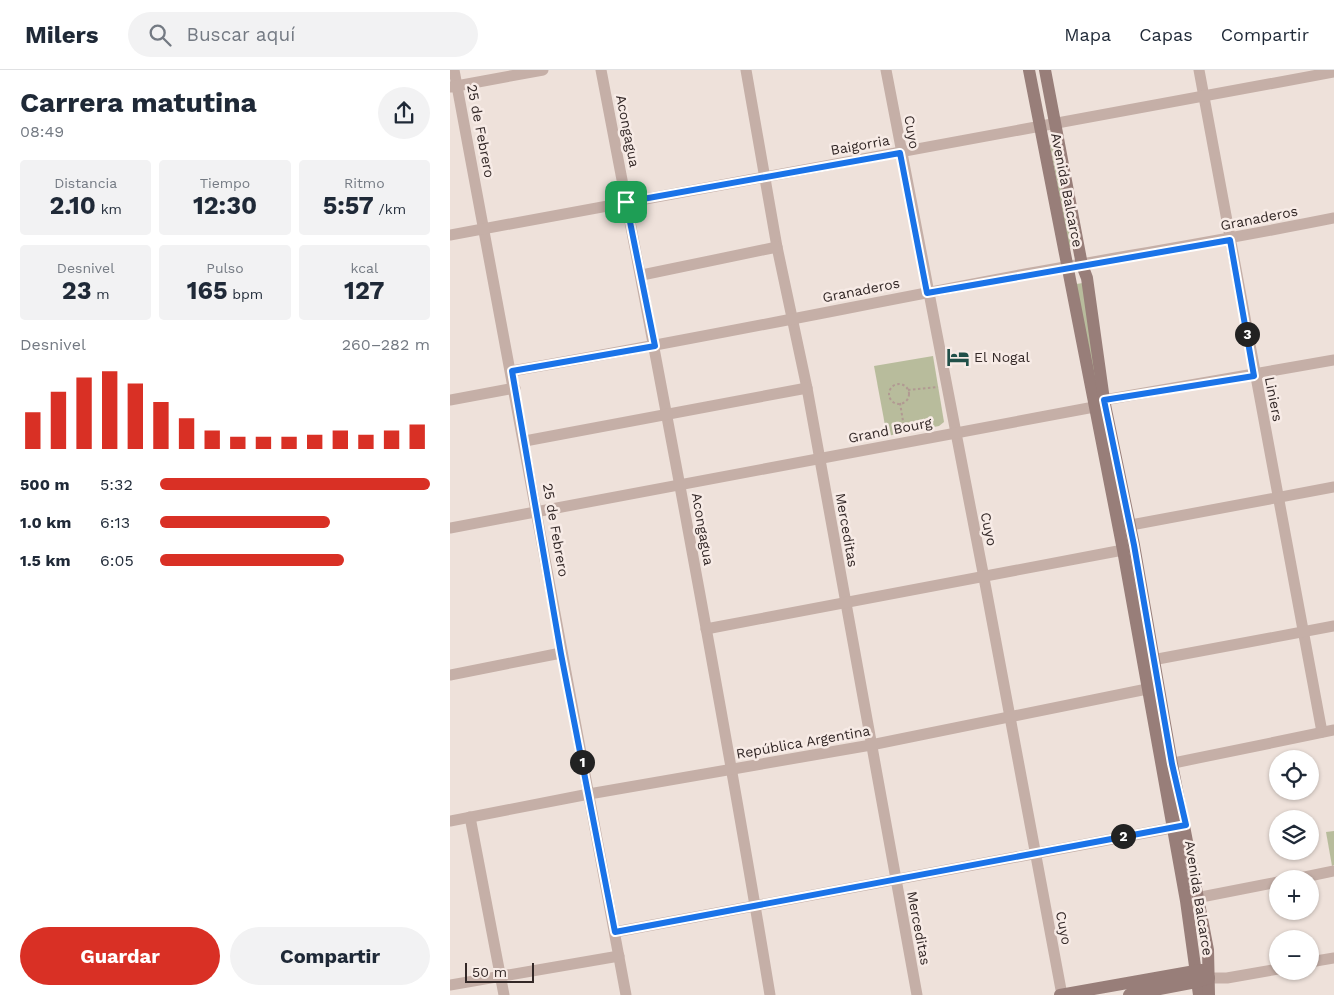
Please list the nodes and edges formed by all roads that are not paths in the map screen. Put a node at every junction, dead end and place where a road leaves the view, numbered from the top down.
1 (454, 70) edge
2 (543, 70) edge
3 (601, 70) edge
4 (746, 70) edge
5 (886, 70) edge
6 (1029, 70) edge
7 (1045, 70) edge
8 (1199, 70) edge
9 (1334, 72) edge
10 (454, 87) edge
11 (1204, 97) junction
12 (1055, 123) junction
13 (1039, 126) junction
14 (900, 153) junction
15 (765, 177) junction
16 (626, 202) junction
17 (1334, 218) edge
18 (485, 229) junction
19 (450, 235) edge
20 (1230, 240) junction
21 (777, 247) junction
22 (1082, 265) junction
23 (1067, 267) junction
24 (642, 275) junction
25 (927, 293) junction
26 (792, 318) junction
27 (655, 346) junction
28 (1334, 360) edge
29 (512, 371) junction
30 (1254, 376) junction
31 (515, 388) junction
32 (807, 388) junction
33 (450, 400) edge
34 (1099, 404) junction
35 (667, 414) junction
36 (954, 432) junction
37 (525, 441) junction
38 (820, 458) junction
39 (680, 485) junction
40 (1334, 487) edge
41 (1277, 498) junction
42 (538, 512) junction
43 (1131, 525) junction
44 (450, 528) edge
45 (1129, 547) junction
46 (984, 578) junction
47 (845, 603) junction
48 (1334, 626) edge
49 (706, 629) junction
50 (1303, 632) junction
51 (561, 654) junction
52 (1148, 661) junction
53 (450, 675) edge
54 (1153, 686) junction
55 (1009, 716) junction
56 (1334, 730) edge
57 (1322, 732) junction
58 (871, 745) junction
59 (1166, 764) junction
60 (732, 770) junction
61 (589, 794) junction
62 (470, 817) junction
63 (450, 819) edge
64 (1186, 825) junction
65 (1172, 827) junction
66 (1035, 852) junction
67 (1334, 871) edge
68 (1319, 874) edge
69 (895, 881) junction
70 (1269, 884) edge
71 (1192, 899) junction
72 (755, 905) junction
73 (615, 932) junction
74 (619, 956) junction
75 (1334, 958) edge
76 (1319, 960) edge
77 (1269, 970) edge
78 (501, 976) junction
79 (1209, 978) junction
80 (1196, 983) edge
81 (450, 985) edge
82 (504, 995) edge
83 (626, 995) edge
84 (770, 995) edge
85 (917, 995) edge
86 (1061, 995) edge
87 (1129, 995) edge
88 (1209, 995) edge

1 - 10 street, 25 de Febrero
2 - 10 street
3 - 16 street, Acongagua
4 - 15 street, Merceditas
5 - 14 street, Cuyo
6 - 13 main road, Avenida Balcarce
7 - 12 main road, Avenida Balcarce
8 - 11 street, Liniers
9 - 11 street, Baigorria
10 - 18 street, 25 de Febrero
11 - 12 street, Baigorria
11 - 20 street, Liniers
12 - 13 street, Baigorria
12 - 22 main road, Avenida Balcarce
13 - 14 street, Baigorria
13 - 23 main road, Avenida Balcarce
14 - 15 street, Baigorria
14 - 25 street, Cuyo
15 - 16 street, Baigorria
15 - 21 street, Merceditas
16 - 18 street, Baigorria
16 - 24 street, Acongagua
17 - 20 street, Granaderos
18 - 19 street, Baigorria
18 - 29 street, 25 de Febrero
20 - 22 street, Granaderos
20 - 30 street, Liniers
21 - 24 street
21 - 26 street, Merceditas
22 - 23 street, Granaderos
22 - 34 main road, Avenida Balcarce
23 - 25 street, Granaderos
23 - 34 main road, Avenida Balcarce
24 - 27 street, Acongagua
25 - 26 street, Granaderos
25 - 36 street, Cuyo
26 - 27 street, Granaderos
26 - 32 street, Merceditas
27 - 29 street, Granaderos
27 - 35 street, Acongagua
28 - 30 street, Grand Bourg
29 - 31 street, 25 de Febrero
30 - 34 street, Grand Bourg
30 - 41 street, Liniers
31 - 33 street
31 - 37 street, 25 de Febrero
32 - 35 street
32 - 38 street, Merceditas
34 - 36 street, Grand Bourg
34 - 43 main road, Avenida Balcarce
34 - 45 main road, Avenida Balcarce
35 - 37 street
35 - 39 street, Acongagua
36 - 38 street, Grand Bourg
36 - 46 street, Cuyo
37 - 42 street, 25 de Febrero
38 - 39 street, Grand Bourg
38 - 47 street, Merceditas
39 - 42 street, Grand Bourg
39 - 49 street, Acongagua
40 - 41 street
41 - 43 street
41 - 50 street, Liniers
42 - 44 street, Grand Bourg
42 - 51 street, 25 de Febrero
43 - 45 main road, Avenida Balcarce
45 - 46 street
45 - 52 main road, Avenida Balcarce
46 - 47 street
46 - 55 street, Cuyo
47 - 49 street
47 - 58 street, Merceditas
48 - 50 street
49 - 60 street, Acongagua
50 - 52 street
50 - 57 street, Liniers
51 - 53 street
51 - 61 street, 25 de Febrero
52 - 54 main road, Avenida Balcarce
54 - 55 street, República Argentina
54 - 59 main road, Avenida Balcarce
55 - 58 street, República Argentina
55 - 66 street, Cuyo
56 - 57 street
57 - 59 street
58 - 60 street, República Argentina
58 - 69 street, Merceditas
59 - 64 main road, Avenida Balcarce
59 - 65 main road, Avenida Balcarce
60 - 61 street, República Argentina
60 - 72 street, Acongagua
61 - 62 street, República Argentina
61 - 73 street, 25 de Febrero
62 - 63 street, República Argentina
62 - 78 street
64 - 65 street
64 - 71 main road, Avenida Balcarce
65 - 66 street
65 - 71 main road, Avenida Balcarce
66 - 69 street
66 - 86 street, Cuyo
67 - 68 street
69 - 72 street
69 - 85 street, Merceditas
70 - 71 street
71 - 79 main road, Avenida Balcarce
71 - 80 main road, Avenida Balcarce
72 - 73 street
72 - 84 street, Acongagua
73 - 74 street, 25 de Febrero
74 - 78 street
74 - 83 street, 25 de Febrero
75 - 76 street
77 - 79 street
78 - 81 street
78 - 82 street
79 - 80 main road
79 - 88 main road, Avenida Balcarce
80 - 86 main road
80 - 87 main road

